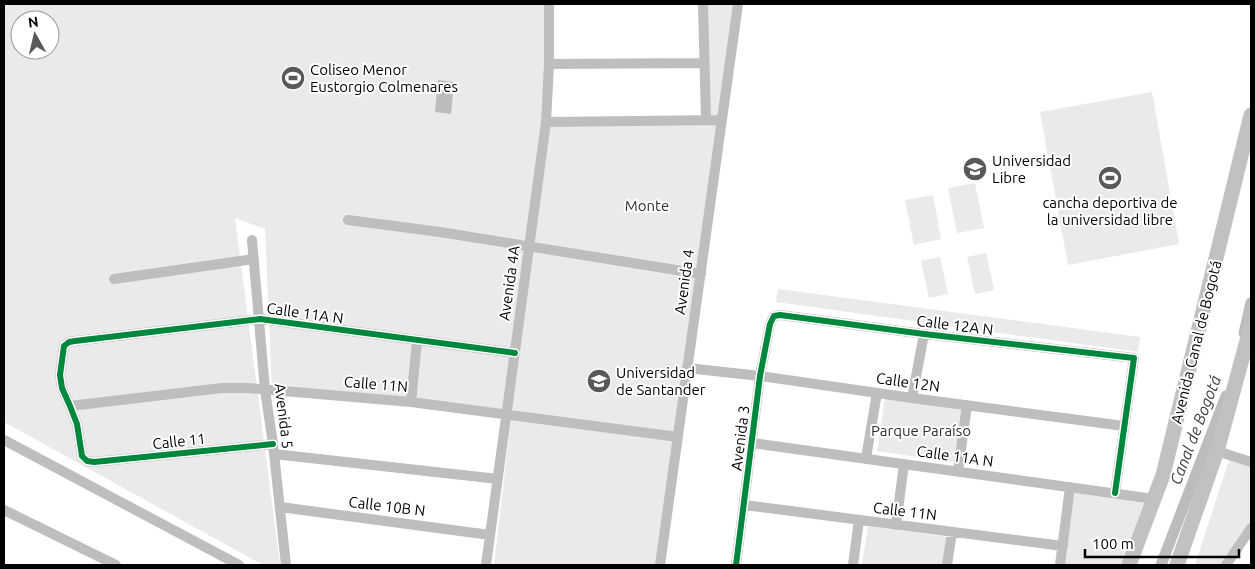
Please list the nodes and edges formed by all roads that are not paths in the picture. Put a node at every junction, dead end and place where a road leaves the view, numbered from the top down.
1 (549, 4) edge
2 (703, 4) edge
3 (738, 4) edge
4 (704, 63) junction
5 (549, 64) junction
6 (1251, 115) edge
7 (706, 120) junction
8 (722, 120) junction
9 (546, 122) junction
10 (348, 220) dead end
11 (252, 240) dead end
12 (529, 246) junction
13 (254, 259) junction
14 (701, 274) junction
15 (114, 279) dead end
16 (774, 316) joint
17 (260, 318) junction
18 (1251, 326) edge
19 (924, 334) junction
20 (417, 341) junction
21 (1249, 346) edge
22 (515, 354) junction
23 (687, 368) junction
24 (760, 376) junction
25 (266, 390) junction
26 (877, 393) junction
27 (912, 398) junction
28 (411, 402) junction
29 (967, 405) junction
30 (70, 406) junction
31 (507, 415) junction
32 (1124, 426) junction
33 (678, 437) junction
34 (4, 440) edge
35 (752, 443) junction
36 (274, 449) junction
37 (1217, 451) junction
38 (866, 458) junction
39 (87, 461) joint
40 (1251, 462) edge
41 (904, 464) junction
42 (958, 471) junction
43 (498, 479) junction
44 (1070, 487) junction
45 (1115, 493) junction
46 (1154, 499) junction
47 (744, 505) junction
48 (280, 507) junction
49 (4, 510) edge
50 (859, 520) junction
51 (896, 525) junction
52 (1251, 528) edge
53 (952, 532) junction
54 (490, 535) junction
55 (1063, 546) junction
56 (116, 565) edge
57 (239, 565) edge
58 (286, 565) edge
59 (486, 565) edge
60 (660, 565) edge
61 (736, 565) edge
62 (854, 565) edge
63 (946, 565) edge
64 (1060, 565) edge
65 (1129, 565) edge
66 (1177, 565) edge
67 (1226, 565) edge

1 - 5 street, Avenida 4A
2 - 4 street
3 - 8 street, Avenida 4
4 - 5 street
4 - 7 street
5 - 9 street, Avenida 4A
6 - 46 main road, Avenida Canal de Bogotá
7 - 8 street
7 - 9 street
8 - 14 street, Avenida 4
9 - 12 street, Avenida 4A
10 - 12 street
11 - 13 street, Avenida 5
12 - 14 street
12 - 22 street, Avenida 4A
13 - 15 street
13 - 17 street, Avenida 5
14 - 23 street, Avenida 4
16 - 19 street, Calle 12A N
16 - 24 street, Avenida 3
17 - 20 street, Calle 11A N
17 - 25 street, Avenida 5
17 - 30 street, Calle 11A N
18 - 21 main road
19 - 27 street
19 - 32 street, Calle 12A N
20 - 22 street, Calle 11A N
20 - 28 street
21 - 37 main road
22 - 31 street, Avenida 4A
23 - 24 street, Calle 12N
23 - 33 street, Avenida 4
24 - 26 street, Calle 12N
24 - 35 street, Avenida 3
25 - 28 street, Calle 11N
25 - 30 street, Calle 11N
25 - 36 street, Avenida 5
26 - 27 street, Calle 12N
26 - 38 street
27 - 29 street, Calle 12N
28 - 31 street, Calle 11N
29 - 32 street, Calle 12N
29 - 42 street
30 - 39 street, Calle 11A N
31 - 33 street, Calle 11N
31 - 43 street, Avenida 4A
32 - 45 street
33 - 60 street, Avenida 4
34 - 57 street
35 - 38 street, Calle 11A N
35 - 47 street, Avenida 3
36 - 39 street, Calle 11
36 - 43 street, Calle 11
36 - 48 street, Avenida 5
37 - 40 street
37 - 66 main road
38 - 41 street, Calle 11A N
41 - 42 street, Calle 11A N
41 - 51 street
42 - 44 street, Calle 11A N
43 - 54 street, Avenida 4A
44 - 45 street, Calle 11A N
44 - 55 street
45 - 46 street, Calle 11A N
46 - 65 main road, Avenida Canal de Bogotá
47 - 50 street, Calle 11N
47 - 61 street, Avenida 3
48 - 54 street, Calle 10B N
48 - 58 street, Avenida 5
49 - 56 street
50 - 51 street, Calle 11N
50 - 62 street
51 - 53 street, Calle 11N
52 - 67 street
53 - 55 street, Calle 11N
53 - 63 street
54 - 59 street, Avenida 4A
55 - 64 street

